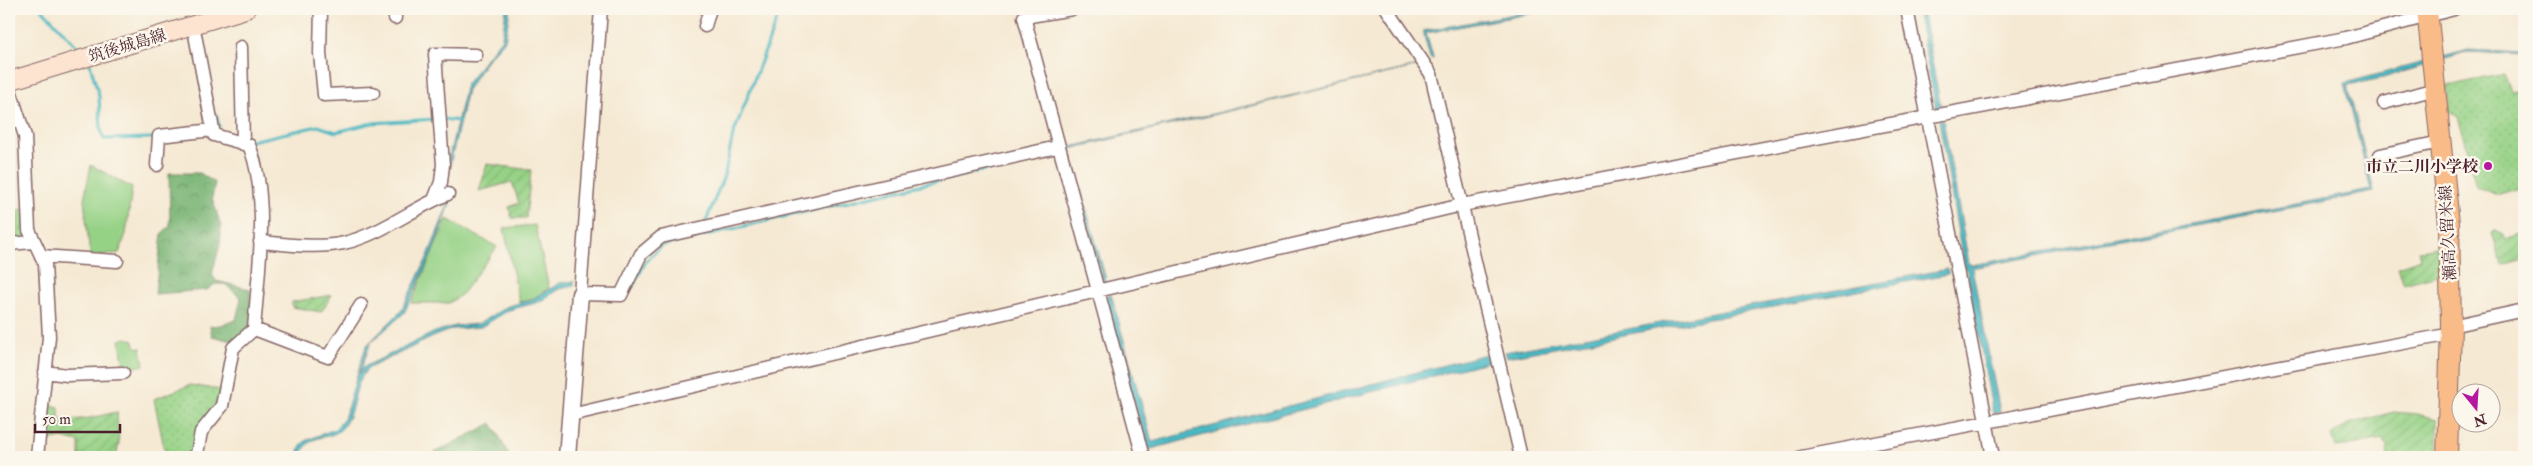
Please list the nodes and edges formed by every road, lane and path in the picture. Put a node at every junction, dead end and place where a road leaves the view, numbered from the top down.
1 (246, 9) edge
2 (321, 9) edge
3 (602, 9) edge
4 (710, 9) edge
5 (1072, 9) edge
6 (1387, 9) edge
7 (1907, 9) edge
8 (2454, 9) edge
9 (2428, 11) edge
10 (193, 24) junction
11 (705, 26) dead end
12 (241, 47) dead end
13 (476, 55) dead end
14 (9, 81) edge
15 (9, 87) edge
16 (2435, 89) junction
17 (373, 93) dead end
18 (2384, 103) dead end
19 (1928, 118) junction
20 (213, 130) junction
21 (2440, 142) junction
22 (243, 144) junction
23 (1057, 147) junction
24 (2380, 155) dead end
25 (157, 164) dead end
26 (448, 194) dead end
27 (434, 200) junction
28 (1462, 205) junction
29 (33, 242) junction
30 (260, 242) junction
31 (9, 244) edge
32 (41, 256) junction
33 (117, 261) dead end
34 (1098, 292) junction
35 (580, 294) junction
36 (361, 305) dead end
37 (2524, 310) edge
38 (254, 329) junction
39 (2451, 330) junction
40 (46, 372) junction
41 (123, 373) dead end
42 (571, 415) junction
43 (1986, 422) junction
44 (195, 456) edge
45 (37, 457) edge
46 (567, 457) edge
47 (1143, 457) edge
48 (1521, 457) edge
49 (1801, 457) edge
50 (1993, 457) edge
51 (2447, 457) edge

1 - 10 main road, 筑後城島線
2 - 17 street
3 - 35 street
4 - 11 street
5 - 23 street
6 - 28 street
7 - 19 street
8 - 9 street
9 - 16 main road, 瀬高久留米線
9 - 19 street
10 - 14 main road, 筑後城島線
10 - 20 street
12 - 22 street
13 - 27 street
15 - 29 street
16 - 18 street
16 - 21 main road, 瀬高久留米線
19 - 28 street
19 - 43 street
20 - 22 street
20 - 25 street
21 - 24 street
21 - 39 main road, 瀬高久留米線
22 - 30 street
23 - 34 street
23 - 35 street
26 - 27 street
27 - 30 street
28 - 34 street
28 - 48 street
29 - 31 street
29 - 32 street
30 - 38 street
32 - 33 street
32 - 40 street
34 - 42 street
34 - 47 street
35 - 42 street
36 - 38 street
37 - 39 street
38 - 44 street
39 - 43 street
39 - 51 main road, 瀬高久留米線
40 - 41 street
40 - 45 street
42 - 46 street
43 - 49 street
43 - 50 street

